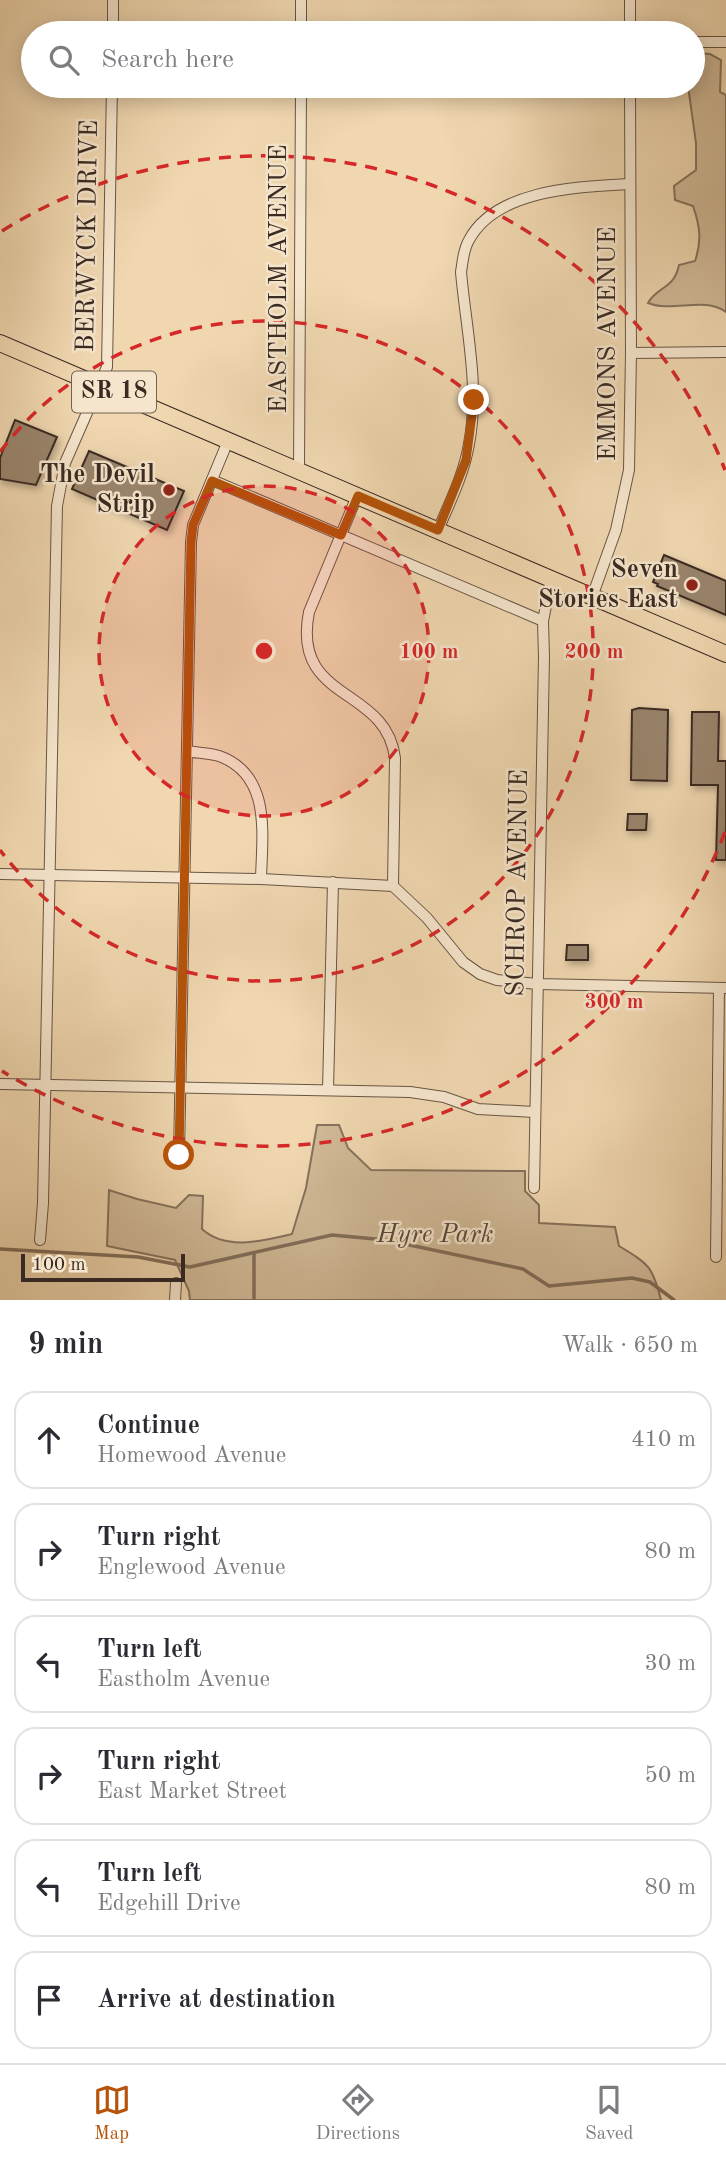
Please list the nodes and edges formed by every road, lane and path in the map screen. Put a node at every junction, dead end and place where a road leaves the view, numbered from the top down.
1 (113, 0) edge
2 (301, 0) edge
3 (630, 0) edge
4 (113, 21) edge
5 (301, 21) edge
6 (630, 21) edge
7 (705, 42) edge
8 (726, 43) edge
9 (112, 98) edge
10 (301, 98) edge
11 (630, 98) edge
12 (629, 184) junction
13 (0, 343) edge
14 (726, 352) edge
15 (631, 353) junction
16 (100, 386) junction
17 (228, 441) junction
18 (299, 471) junction
19 (212, 481) junction
20 (358, 496) junction
21 (438, 530) junction
22 (341, 535) junction
23 (551, 580) junction
24 (592, 597) junction
25 (543, 621) junction
26 (726, 654) edge
27 (187, 751) junction
28 (0, 874) edge
29 (50, 876) junction
30 (184, 879) junction
31 (261, 879) junction
32 (332, 882) junction
33 (393, 886) junction
34 (537, 984) junction
35 (723, 988) edge
36 (0, 1084) edge
37 (46, 1084) junction
38 (181, 1087) junction
39 (328, 1090) junction
40 (534, 1112) junction
41 (179, 1155) dead end
42 (534, 1188) dead end
43 (40, 1240) dead end
44 (716, 1256) dead end
45 (176, 1283) dead end
46 (175, 1300) edge

1 - 4 street
2 - 5 street
3 - 6 street
7 - 8 street
9 - 16 street, BERWYCK DRIVE
10 - 18 street, EASTHOLM AVENUE
11 - 12 street, EMMONS AVENUE
12 - 15 street, EMMONS AVENUE
12 - 21 street
13 - 16 main road, SR 18
14 - 15 street
15 - 24 street, EMMONS AVENUE
16 - 17 main road, SR 18
16 - 29 street, BERWYCK DRIVE
17 - 18 main road, SR 18
17 - 19 street
18 - 20 main road, SR 18
19 - 22 street
19 - 27 street
20 - 21 main road, SR 18
20 - 22 street
21 - 23 main road, SR 18
22 - 25 street
22 - 33 street
23 - 24 main road, SR 18
23 - 25 street, SCHROP AVENUE
24 - 26 main road, SR 18
25 - 34 street, SCHROP AVENUE
27 - 30 street
27 - 31 street
28 - 29 street
29 - 30 street
29 - 37 street, BERWYCK DRIVE
30 - 31 street
30 - 38 street
31 - 32 street
32 - 33 street
32 - 39 street
33 - 34 street
34 - 35 street
34 - 40 street, SCHROP AVENUE
35 - 44 street
36 - 37 street
37 - 38 street
37 - 43 street, BERWYCK DRIVE
38 - 39 street
38 - 41 street
39 - 40 street
40 - 42 street, SCHROP AVENUE
45 - 46 street

